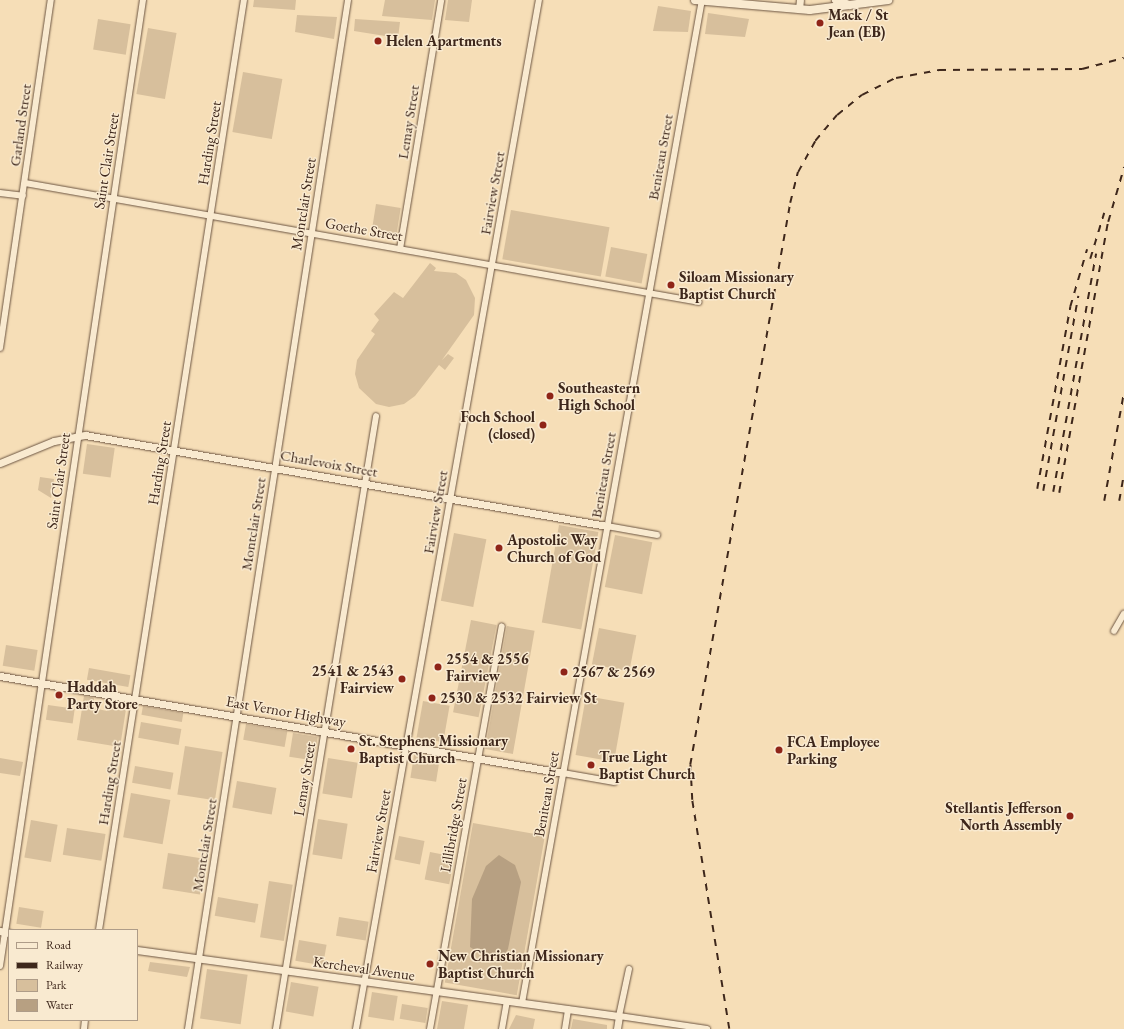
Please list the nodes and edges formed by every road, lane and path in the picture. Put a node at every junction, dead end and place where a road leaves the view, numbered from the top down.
1 (51, 0) edge
2 (143, 0) edge
3 (244, 0) edge
4 (348, 0) edge
5 (441, 0) edge
6 (539, 0) edge
7 (699, 0) edge
8 (800, 0) edge
9 (836, 0) edge
10 (888, 0) edge
11 (852, 6) junction
12 (799, 9) junction
13 (25, 183) junction
14 (0, 193) edge
15 (23, 196) junction
16 (113, 198) junction
17 (210, 215) junction
18 (312, 233) junction
19 (400, 249) junction
20 (493, 265) junction
21 (649, 293) junction
22 (699, 302) dead end
23 (0, 348) edge
24 (376, 416) dead end
25 (78, 436) junction
26 (174, 448) junction
27 (0, 463) edge
28 (276, 467) junction
29 (365, 482) junction
30 (451, 498) junction
31 (607, 526) junction
32 (657, 535) dead end
33 (1124, 614) edge
34 (502, 626) dead end
35 (1114, 631) dead end
36 (0, 676) edge
37 (42, 682) junction
38 (135, 697) junction
39 (237, 715) junction
40 (325, 731) junction
41 (407, 745) junction
42 (478, 758) junction
43 (563, 773) junction
44 (614, 782) dead end
45 (99, 929) edge
46 (5, 932) edge
47 (138, 950) edge
48 (199, 959) junction
49 (0, 966) edge
50 (629, 969) dead end
51 (286, 971) junction
52 (365, 982) junction
53 (437, 991) junction
54 (507, 1001) junction
55 (522, 1003) junction
56 (568, 1009) junction
57 (619, 1016) junction
58 (188, 1029) edge
59 (276, 1029) edge
60 (356, 1029) edge
61 (430, 1029) edge
62 (502, 1029) edge
63 (565, 1029) edge
64 (617, 1029) edge
65 (707, 1029) edge

1 - 13 street, Garland Street
2 - 16 street, Saint Clair Street
3 - 17 street, Harding Street
4 - 18 street, Montclair Street
5 - 19 street, Lemay Street
6 - 20 street, Fairview Street
7 - 12 main road
7 - 21 street, Beniteau Street
8 - 12 street
9 - 11 main road
10 - 11 main road
11 - 12 main road
13 - 15 street, Garland Street
13 - 16 street, Goethe Street
14 - 15 street
15 - 23 street, Garland Street
16 - 17 street, Goethe Street
16 - 25 street, Saint Clair Street
17 - 18 street, Goethe Street
17 - 26 street, Harding Street
18 - 19 street, Goethe Street
18 - 28 street, Montclair Street
19 - 20 street, Goethe Street
20 - 21 street, Goethe Street
20 - 30 street, Fairview Street
21 - 22 street, Goethe Street
21 - 31 street, Beniteau Street
24 - 29 street, Lemay Street
25 - 26 street, Charlevoix Street
25 - 27 street, Charlevoix Street
25 - 37 street, Saint Clair Street
26 - 28 street, Charlevoix Street
26 - 38 street, Harding Street
28 - 29 street, Charlevoix Street
28 - 39 street, Montclair Street
29 - 30 street, Charlevoix Street
29 - 40 street, Lemay Street
30 - 31 street, Charlevoix Street
30 - 41 street, Fairview Street
31 - 32 street, Charlevoix Street
31 - 43 street, Beniteau Street
33 - 35 street
34 - 42 street, Lillibridge Street
36 - 37 street, East Vernor Highway
37 - 38 street, East Vernor Highway
37 - 46 street, Saint Clair Street
38 - 39 street, East Vernor Highway
38 - 45 street, Harding Street
39 - 40 street, East Vernor Highway
39 - 48 street, Montclair Street
40 - 41 street, East Vernor Highway
40 - 51 street, Lemay Street
41 - 42 street, East Vernor Highway
41 - 52 street, Fairview Street
42 - 43 street, East Vernor Highway
42 - 53 street, Lillibridge Street
43 - 44 street, East Vernor Highway
43 - 55 street, Beniteau Street
46 - 49 street, Saint Clair Street
47 - 48 street, Kercheval Avenue
48 - 51 street, Kercheval Avenue
48 - 58 street, Montclair Street
50 - 57 street
51 - 52 street, Kercheval Avenue
51 - 59 street, Lemay Street
52 - 53 street, Kercheval Avenue
52 - 60 street, Fairview Street
53 - 54 street, Kercheval Avenue
53 - 61 street, Lillibridge Street
54 - 55 street, Kercheval Avenue
54 - 62 street
55 - 56 street, Kercheval Avenue
56 - 57 street, Kercheval Avenue
56 - 63 street
57 - 64 street
57 - 65 street, Kercheval Avenue

